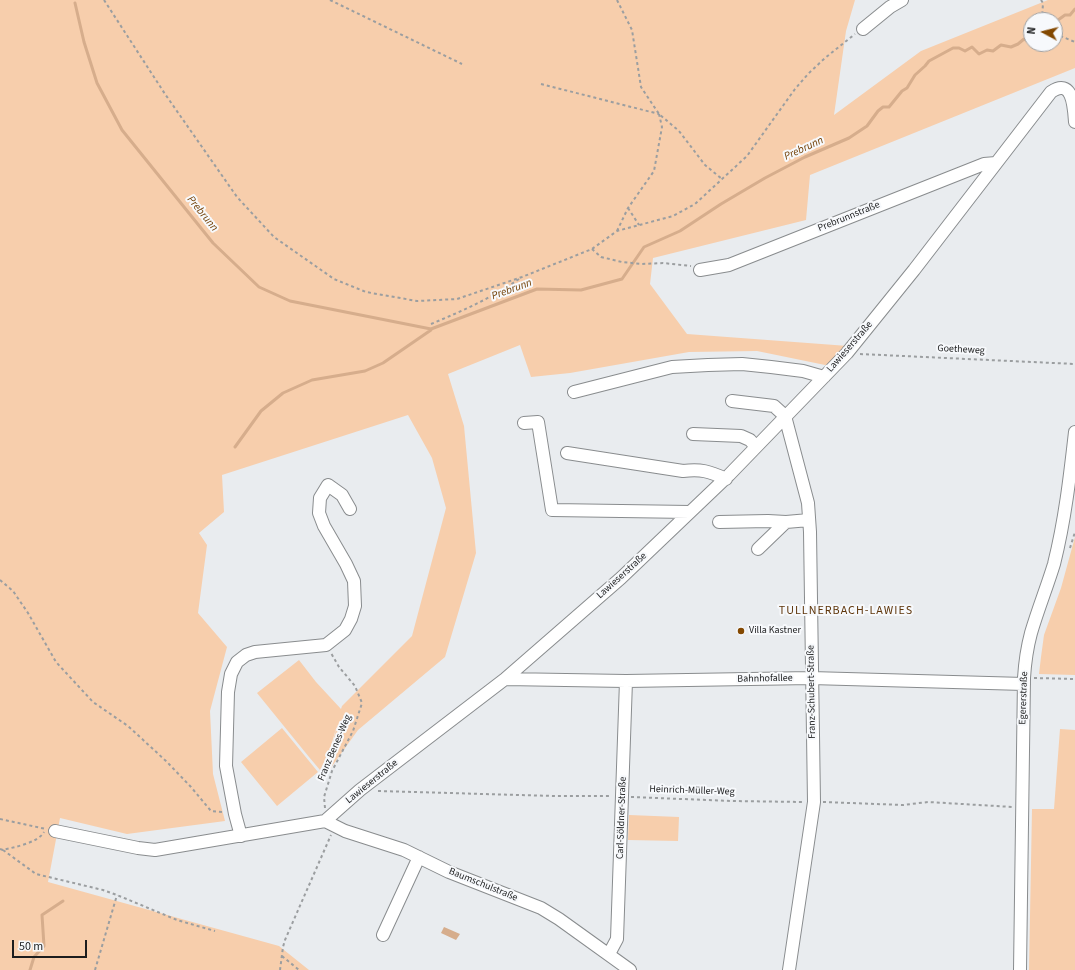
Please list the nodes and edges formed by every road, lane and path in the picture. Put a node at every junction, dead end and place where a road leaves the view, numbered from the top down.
1 (104, 0) edge
2 (330, 0) edge
3 (617, 0) edge
4 (902, 0) edge
5 (1041, 0) edge
6 (1042, 12) edge
7 (863, 29) joint
8 (1063, 37) edge
9 (1074, 41) edge
10 (462, 64) dead end
11 (541, 84) dead end
12 (659, 114) junction
13 (1075, 122) edge
14 (996, 163) junction
15 (722, 179) junction
16 (628, 208) junction
17 (639, 225) junction
18 (617, 231) junction
19 (592, 249) junction
20 (700, 270) joint
21 (522, 277) junction
22 (431, 324) dead end
23 (847, 353) junction
24 (1075, 364) edge
25 (824, 376) junction
26 (574, 392) dead end
27 (732, 401) dead end
28 (785, 416) junction
29 (524, 423) dead end
30 (1075, 432) edge
31 (693, 434) dead end
32 (756, 447) junction
33 (567, 453) dead end
34 (726, 479) junction
35 (350, 509) dead end
36 (690, 512) junction
37 (809, 520) junction
38 (719, 522) dead end
39 (786, 522) junction
40 (1075, 532) edge
41 (758, 549) dead end
42 (1068, 554) dead end
43 (0, 580) edge
44 (326, 645) junction
45 (1036, 672) dead end
46 (811, 678) junction
47 (506, 679) junction
48 (1075, 679) edge
49 (1028, 680) junction
50 (626, 681) junction
51 (360, 790) junction
52 (623, 796) junction
53 (814, 802) junction
54 (1022, 807) junction
55 (235, 814) junction
56 (0, 819) edge
57 (330, 823) junction
58 (50, 830) junction
59 (241, 836) junction
60 (1, 850) edge
61 (419, 857) junction
62 (118, 895) junction
63 (215, 931) dead end
64 (383, 935) dead end
65 (610, 954) junction
66 (282, 956) junction
67 (95, 970) edge
68 (280, 970) edge
69 (299, 970) edge
70 (630, 970) edge
71 (789, 970) edge
72 (1020, 970) edge

1 - 21 path
2 - 10 path
3 - 12 path
4 - 7 street
5 - 6 path
7 - 15 path
8 - 9 path
11 - 12 path
12 - 15 path
12 - 16 path
13 - 14 street, Lawieserstraße
14 - 20 street, Prebrunnstraße
14 - 23 street, Lawieserstraße
15 - 17 path
16 - 17 path
16 - 18 path
17 - 18 path
18 - 19 path
19 - 20 path
19 - 21 path
21 - 22 path
23 - 24 path, Goetheweg
23 - 25 street, Lawieserstraße
25 - 26 street
25 - 28 street, Lawieserstraße
27 - 28 street
28 - 32 street, Lawieserstraße
28 - 37 street, Franz-Schubert-Straße
29 - 36 street
30 - 49 street, Egererstraße
31 - 32 street
32 - 34 street, Lawieserstraße
33 - 34 street
34 - 36 street, Lawieserstraße
35 - 44 street
36 - 47 street, Lawieserstraße
37 - 39 street
37 - 46 street, Franz-Schubert-Straße
38 - 39 street
39 - 41 street
40 - 42 path
43 - 55 path
44 - 55 street
44 - 57 path, Franz Benes-Weg
45 - 49 path
46 - 49 street, Bahnhofallee
46 - 50 street, Bahnhofallee
46 - 53 street, Franz-Schubert-Straße
47 - 50 street, Bahnhofallee
47 - 51 street, Lawieserstraße
48 - 49 path
49 - 54 street, Egererstraße
50 - 52 street, Carl-Söldner-Straße
51 - 52 path, Heinrich-Müller-Weg
51 - 57 street, Lawieserstraße
52 - 53 path, Heinrich-Müller-Weg
52 - 65 street, Carl-Söldner-Straße
53 - 54 path, Heinrich-Müller-Weg
53 - 71 street, Franz-Schubert-Straße
54 - 72 street, Egererstraße
55 - 59 street
56 - 58 path
57 - 59 street
57 - 61 street, Baumschulstraße
57 - 66 path
58 - 59 street
58 - 60 path
60 - 62 path
61 - 64 street
61 - 65 street, Baumschulstraße
62 - 63 path
62 - 67 path
65 - 70 street, Baumschulstraße
66 - 68 path
66 - 69 path

